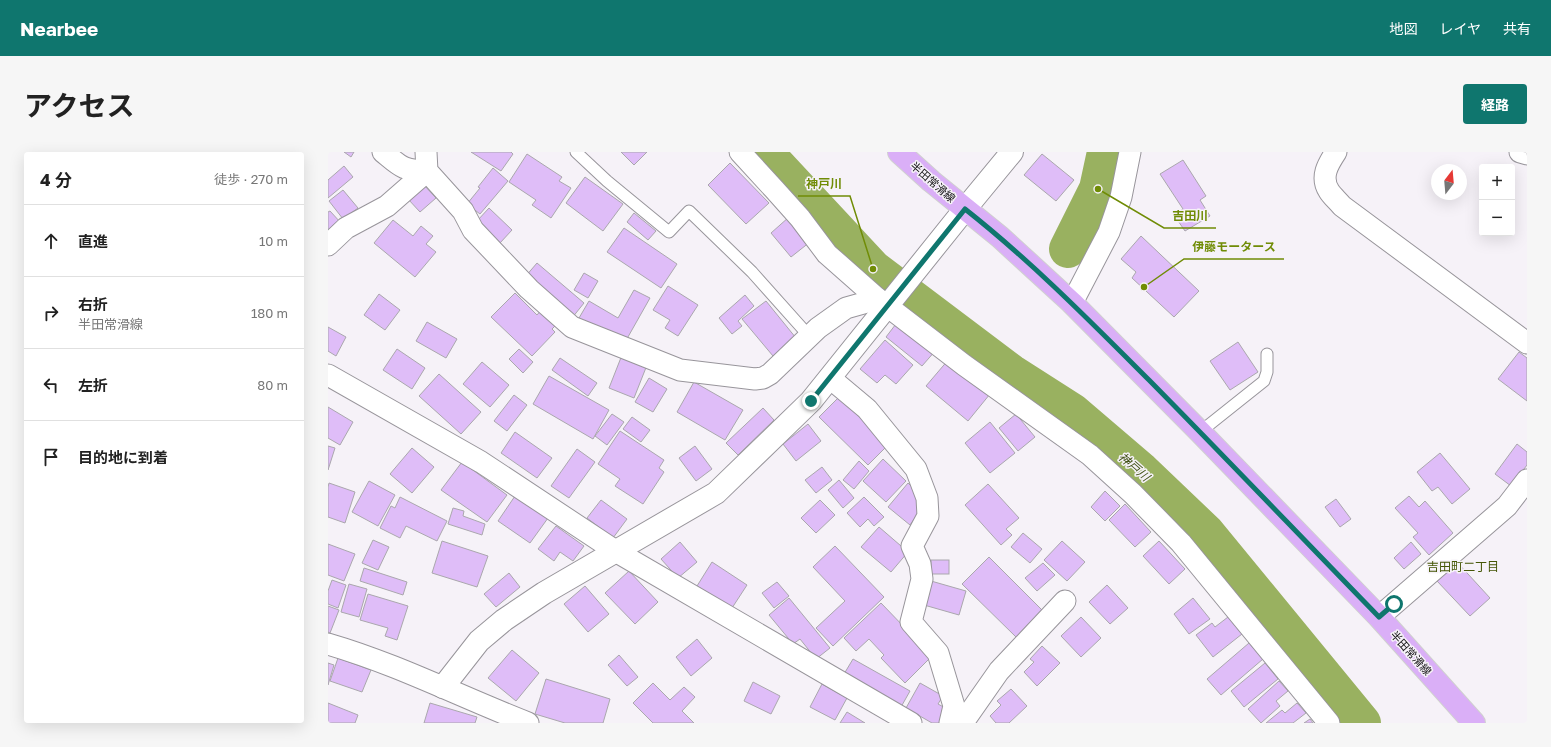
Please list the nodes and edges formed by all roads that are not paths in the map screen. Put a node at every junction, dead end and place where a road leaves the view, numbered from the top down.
1 (384, 152) edge
2 (576, 152) edge
3 (740, 152) edge
4 (899, 152) edge
5 (1012, 152) edge
6 (1130, 152) edge
7 (1336, 152) edge
8 (1520, 152) edge
9 (1527, 154) edge
10 (426, 161) edge
11 (965, 209) junction
12 (328, 245) edge
13 (886, 302) junction
14 (1072, 303) junction
15 (810, 337) junction
16 (1527, 343) edge
17 (1267, 354) dead end
18 (328, 375) edge
19 (830, 378) junction
20 (1200, 432) junction
21 (1527, 480) edge
22 (617, 552) junction
23 (1065, 601) dead end
24 (1379, 617) junction
25 (328, 644) edge
26 (443, 687) junction
27 (492, 716) edge
28 (528, 723) edge
29 (911, 723) edge
30 (950, 723) edge
31 (964, 723) edge
32 (1329, 723) edge
33 (1474, 723) edge

1 - 10 street
2 - 15 lane
3 - 13 street
4 - 11 main road, 半田常滑線
5 - 11 street
6 - 14 street
7 - 16 street
8 - 9 street
10 - 12 street
10 - 15 street
11 - 13 street
11 - 14 main road, 半田常滑線
13 - 15 street
13 - 19 street
13 - 32 street
14 - 20 main road, 半田常滑線
17 - 20 lane
18 - 22 street
19 - 22 street
19 - 30 street
20 - 24 main road, 半田常滑線
21 - 24 street
22 - 26 street
22 - 29 street
23 - 31 street
24 - 33 main road, 半田常滑線
25 - 26 street
26 - 27 street
27 - 28 street

